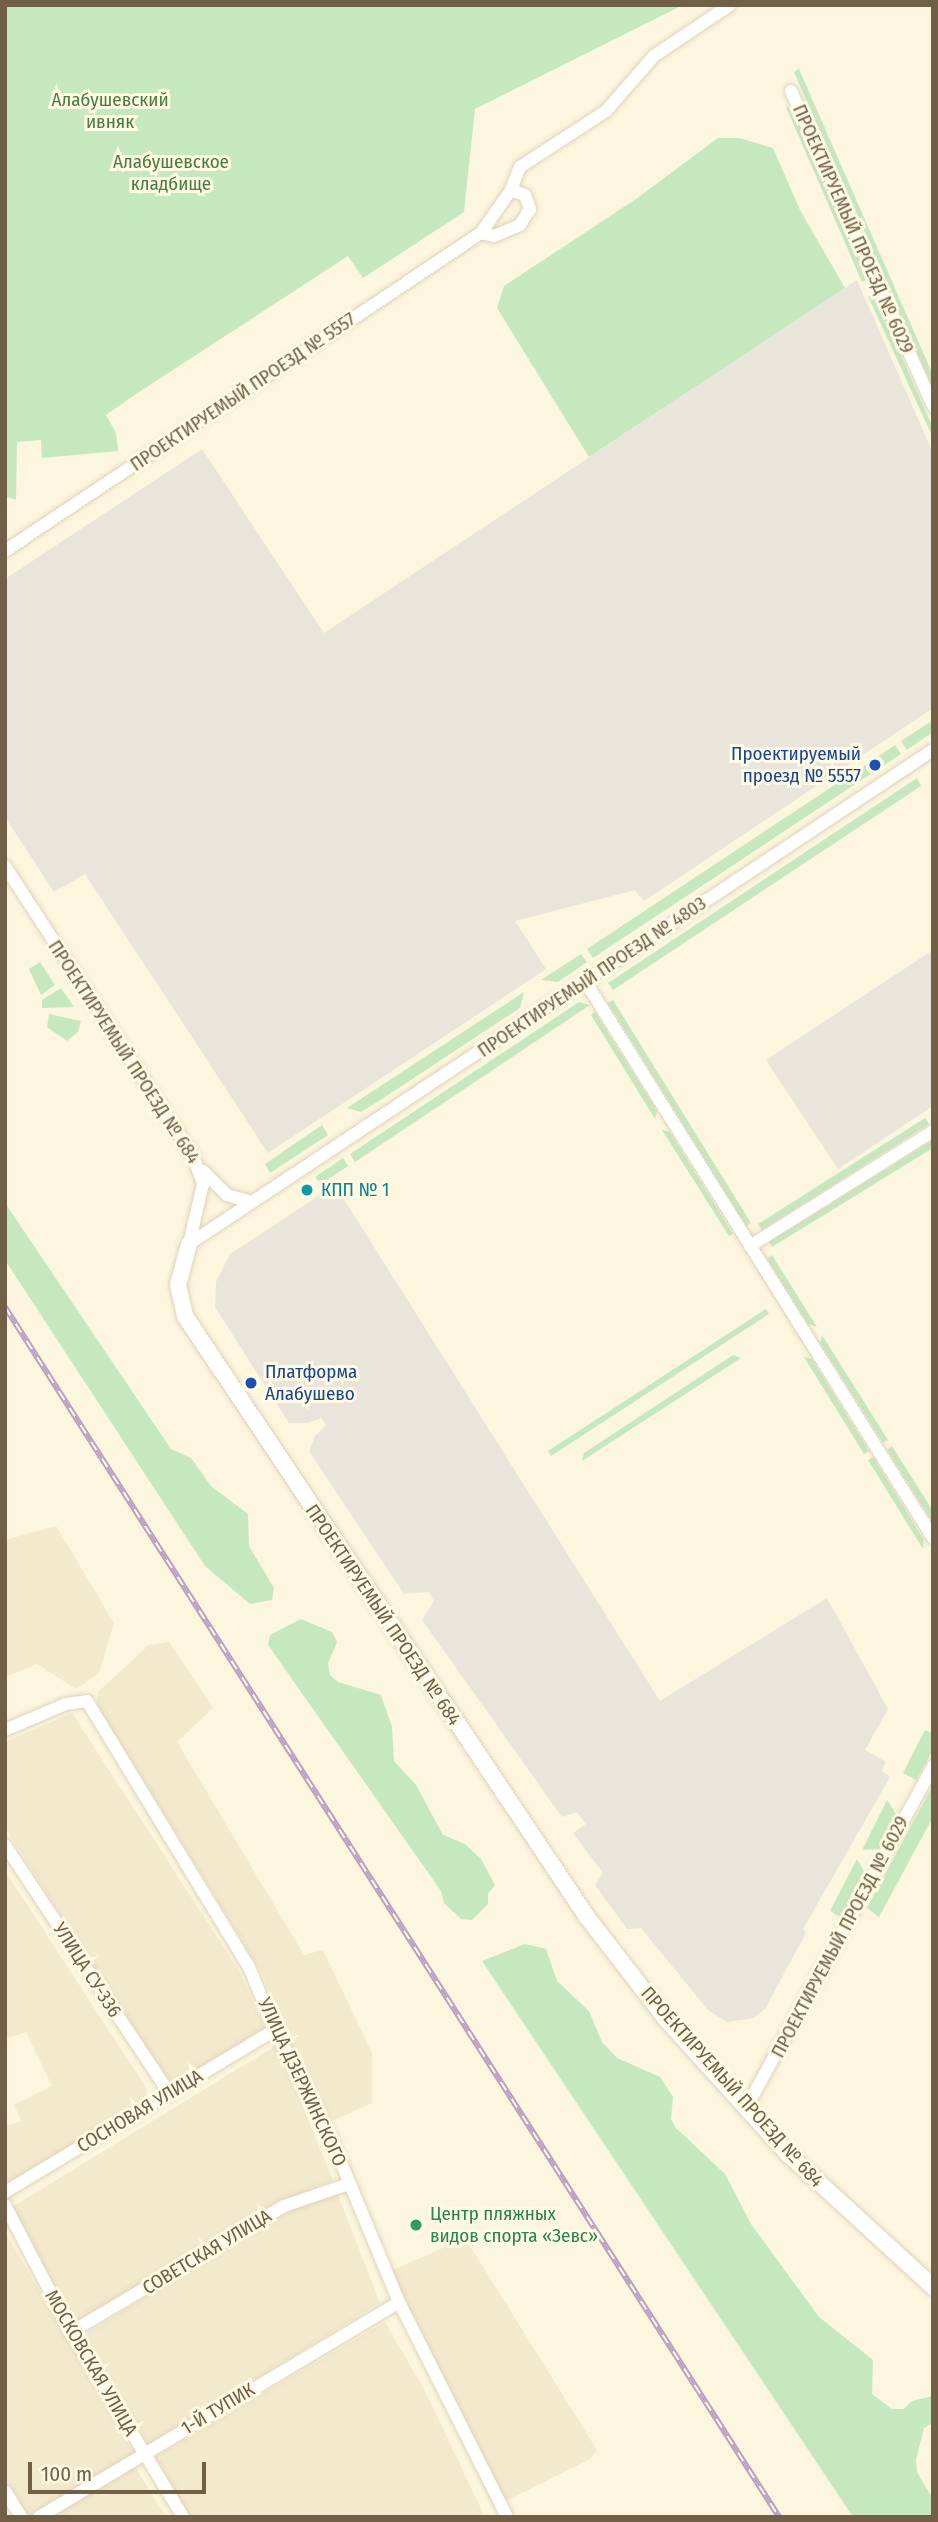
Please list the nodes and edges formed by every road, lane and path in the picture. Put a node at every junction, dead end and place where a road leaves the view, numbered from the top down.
1 (730, 5) edge
2 (791, 91) dead end
3 (511, 190) junction
4 (481, 233) junction
5 (933, 406) edge
6 (5, 551) edge
7 (933, 750) edge
8 (5, 866) edge
9 (585, 981) junction
10 (933, 1132) edge
11 (193, 1156) junction
12 (251, 1202) junction
13 (189, 1244) junction
14 (750, 1246) junction
15 (933, 1538) edge
16 (5, 1730) edge
17 (933, 1766) edge
18 (5, 1845) edge
19 (275, 2030) junction
20 (170, 2094) junction
21 (746, 2108) junction
22 (349, 2184) junction
23 (5, 2192) edge
24 (5, 2205) edge
25 (933, 2287) edge
26 (399, 2302) junction
27 (71, 2332) junction
28 (143, 2454) junction
29 (5, 2491) edge
30 (21, 2517) edge
31 (39, 2517) edge
32 (183, 2517) edge
33 (507, 2517) edge

1 - 3 street
2 - 5 street, ПРОЕКТИРУЕМЫЙ ПРОЕЗД № 6029
3 - 4 street, ПРОЕКТИРУЕМЫЙ ПРОЕЗД № 5557
3 - 4 street, ПРОЕКТИРУЕМЫЙ ПРОЕЗД № 5557
4 - 6 street, ПРОЕКТИРУЕМЫЙ ПРОЕЗД № 5557
7 - 9 street, ПРОЕКТИРУЕМЫЙ ПРОЕЗД № 4803
8 - 11 street, ПРОЕКТИРУЕМЫЙ ПРОЕЗД № 684
9 - 12 street, ПРОЕКТИРУЕМЫЙ ПРОЕЗД № 4803
9 - 14 street
10 - 14 street
11 - 12 street
11 - 13 street, ПРОЕКТИРУЕМЫЙ ПРОЕЗД № 684
12 - 13 street, ПРОЕКТИРУЕМЫЙ ПРОЕЗД № 4803
13 - 21 street, ПРОЕКТИРУЕМЫЙ ПРОЕЗД № 684
14 - 15 street
16 - 19 street, УЛИЦА ДЗЕРЖИНСКОГО
17 - 21 street, ПРОЕКТИРУЕМЫЙ ПРОЕЗД № 6029
18 - 20 street, УЛИЦА СУ-336
19 - 20 street, СОСНОВАЯ УЛИЦА
19 - 22 street, УЛИЦА ДЗЕРЖИНСКОГО
20 - 23 street, СОСНОВАЯ УЛИЦА
21 - 25 street, ПРОЕКТИРУЕМЫЙ ПРОЕЗД № 684
22 - 26 street, УЛИЦА ДЗЕРЖИНСКОГО
22 - 27 street, СОВЕТСКАЯ УЛИЦА
24 - 27 street, МОСКОВСКАЯ УЛИЦА
26 - 28 street, 1-Й ТУПИК
26 - 33 street, УЛИЦА ДЗЕРЖИНСКОГО
27 - 28 street, МОСКОВСКАЯ УЛИЦА
28 - 31 street, 1-Й ТУПИК
28 - 32 street, МОСКОВСКАЯ УЛИЦА
29 - 30 street

